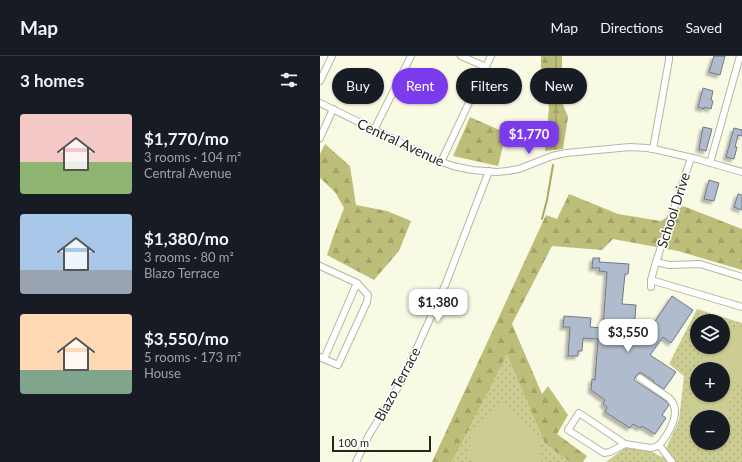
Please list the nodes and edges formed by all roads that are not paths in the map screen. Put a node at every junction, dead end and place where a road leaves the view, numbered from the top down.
1 (332, 56) edge
2 (411, 56) edge
3 (461, 56) edge
4 (491, 56) edge
5 (669, 56) edge
6 (740, 56) edge
7 (486, 68) joint
8 (320, 81) edge
9 (320, 103) edge
10 (469, 104) edge
11 (333, 109) junction
12 (374, 130) junction
13 (320, 138) edge
14 (653, 149) junction
15 (691, 158) junction
16 (441, 162) junction
17 (710, 163) junction
18 (489, 171) junction
19 (742, 172) edge
20 (656, 262) junction
21 (320, 266) edge
22 (742, 277) edge
23 (357, 283) junction
24 (742, 307) edge
25 (322, 358) edge
26 (640, 378) dead end
27 (625, 444) junction
28 (659, 445) junction
29 (356, 462) edge
30 (672, 462) edge

1 - 8 street
2 - 12 street
3 - 7 street
4 - 7 street
5 - 14 street
6 - 17 street
9 - 11 street, Central Avenue
10 - 16 street
11 - 12 street, Central Avenue
11 - 13 street
12 - 16 street, Central Avenue
14 - 15 street, Central Avenue
14 - 18 street, Central Avenue
15 - 17 street, Central Avenue
15 - 20 street, School Drive
16 - 18 street, Central Avenue
17 - 19 street, Central Avenue
18 - 29 street, Blazo Terrace
20 - 22 street
20 - 24 street, School Drive
21 - 23 street
23 - 25 street
23 - 25 street
26 - 28 street
27 - 27 street
27 - 28 street
28 - 30 street

